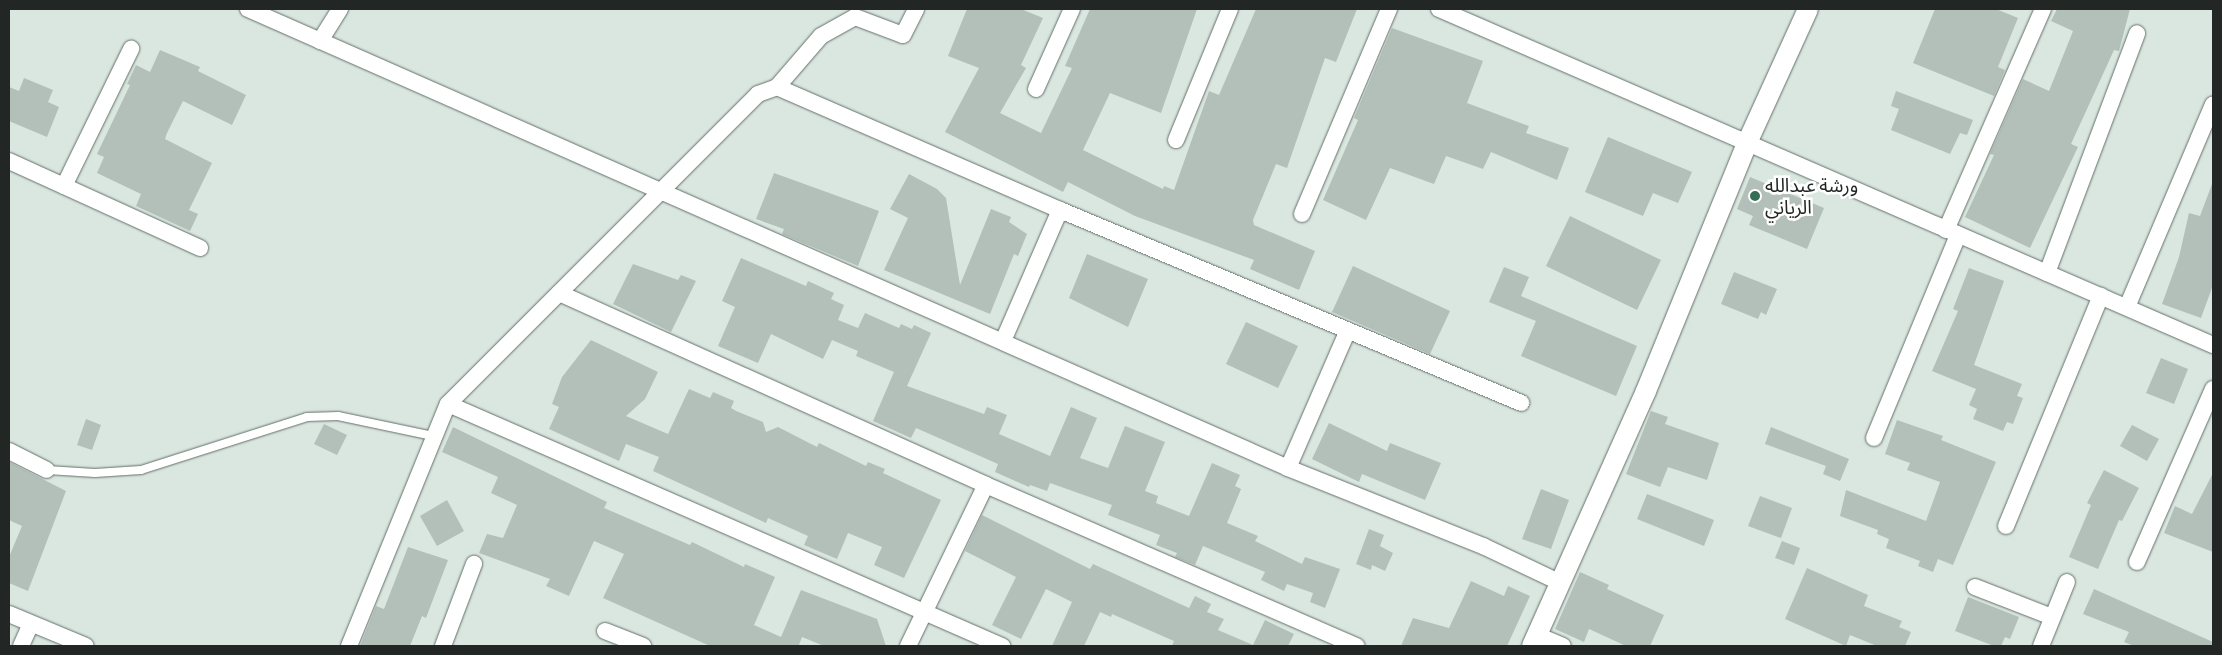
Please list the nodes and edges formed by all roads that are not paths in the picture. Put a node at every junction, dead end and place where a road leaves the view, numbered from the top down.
1 (248, 9) edge
2 (340, 9) edge
3 (916, 9) edge
4 (1072, 9) edge
5 (1230, 9) edge
6 (1389, 9) edge
7 (1440, 9) edge
8 (1808, 9) edge
9 (2042, 9) edge
10 (2137, 33) dead end
11 (320, 41) junction
12 (131, 49) dead end
13 (777, 87) junction
14 (1036, 89) dead end
15 (2213, 104) edge
16 (2207, 135) edge
17 (1176, 140) dead end
18 (1747, 144) junction
19 (9, 161) edge
20 (64, 186) junction
21 (662, 192) junction
22 (1060, 210) junction
23 (1302, 214) dead end
24 (1952, 232) junction
25 (200, 248) dead end
26 (2047, 273) junction
27 (559, 294) junction
28 (2101, 296) junction
29 (2127, 307) junction
30 (1347, 332) junction
31 (1003, 341) junction
32 (2213, 345) edge
33 (2213, 389) edge
34 (1521, 403) dead end
35 (448, 404) junction
36 (433, 436) junction
37 (1874, 438) dead end
38 (9, 451) edge
39 (1288, 468) junction
40 (47, 470) joint
41 (986, 486) junction
42 (2006, 526) dead end
43 (2137, 562) dead end
44 (474, 564) dead end
45 (2067, 582) dead end
46 (1561, 583) junction
47 (1975, 587) dead end
48 (925, 613) junction
49 (9, 614) edge
50 (2052, 617) junction
51 (31, 624) junction
52 (606, 631) dead end
53 (1535, 640) edge
54 (21, 646) edge
55 (86, 646) edge
56 (349, 646) edge
57 (443, 646) edge
58 (643, 646) edge
59 (908, 646) edge
60 (1002, 646) edge
61 (1356, 646) edge
62 (1562, 646) edge
63 (2041, 646) edge

1 - 11 street
2 - 11 street
3 - 13 street
4 - 14 street
5 - 17 street
6 - 23 street
7 - 18 street
8 - 18 street
9 - 24 street
10 - 26 street
11 - 21 street
12 - 20 street
13 - 21 street
13 - 22 street
15 - 16 street
16 - 29 street
18 - 24 street
18 - 46 street
19 - 20 street
20 - 25 street
21 - 27 street
21 - 31 street
22 - 30 street
22 - 31 street
24 - 26 street
24 - 37 street
26 - 28 street
27 - 35 street
27 - 41 street
28 - 29 street
28 - 42 street
29 - 32 street
30 - 34 street
30 - 39 street
31 - 39 street
33 - 43 street
35 - 36 street
35 - 48 street
36 - 40 lane
36 - 56 street
38 - 40 street
39 - 46 street
41 - 48 street
41 - 61 street
44 - 57 street
45 - 50 street
46 - 53 street
47 - 50 street
48 - 59 street
48 - 60 street
49 - 51 street
50 - 63 street
51 - 54 street
51 - 55 street
52 - 58 street
53 - 62 street

